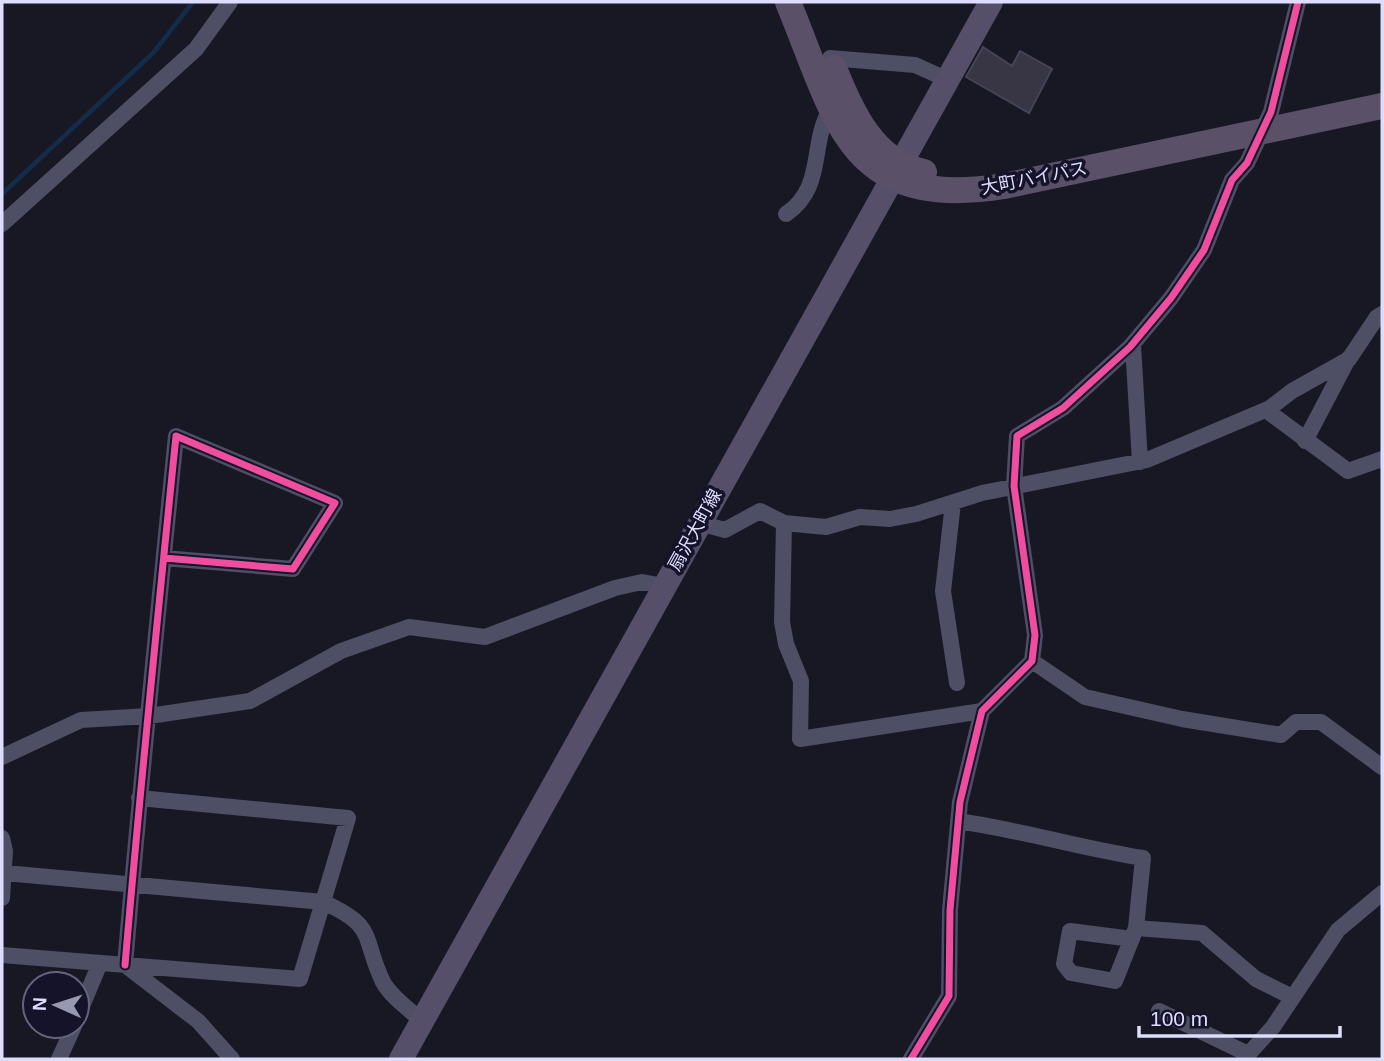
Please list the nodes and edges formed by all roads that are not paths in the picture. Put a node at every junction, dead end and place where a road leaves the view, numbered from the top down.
1 (230, 2) edge
2 (788, 2) edge
3 (808, 2) edge
4 (991, 2) edge
5 (1298, 2) edge
6 (830, 58) junction
7 (946, 79) junction
8 (1382, 88) edge
9 (1382, 106) edge
10 (831, 108) junction
11 (1266, 122) junction
12 (896, 170) junction
13 (786, 215) dead end
14 (2, 223) edge
15 (1382, 314) edge
16 (1133, 345) junction
17 (1349, 359) junction
18 (1266, 410) junction
19 (1305, 441) junction
20 (1382, 459) edge
21 (1140, 462) junction
22 (1014, 486) junction
23 (953, 503) junction
24 (699, 523) junction
25 (784, 523) junction
26 (163, 558) junction
27 (664, 586) junction
28 (1032, 662) junction
29 (957, 683) dead end
30 (982, 711) junction
31 (149, 716) junction
32 (2, 757) edge
33 (1382, 766) edge
34 (139, 798) junction
35 (958, 821) junction
36 (2, 838) edge
37 (5, 873) junction
38 (132, 886) junction
39 (1382, 893) edge
40 (2, 898) edge
41 (323, 902) junction
42 (1134, 934) junction
43 (2, 955) edge
44 (100, 963) junction
45 (125, 965) junction
46 (91, 985) edge
47 (1292, 997) junction
48 (1159, 1012) dead end
49 (422, 1021) junction
50 (68, 1040) edge
51 (1246, 1057) edge
52 (59, 1059) edge
53 (232, 1059) edge
54 (401, 1059) edge
55 (911, 1059) edge

1 - 14 street
2 - 10 highway, 大町バイパス
3 - 6 highway, 大町バイパス
4 - 7 main road, 扇沢大町線
5 - 11 street
6 - 7 street
6 - 12 highway, 大町バイパス
7 - 12 main road, 扇沢大町線
8 - 11 highway, 大町バイパス
9 - 11 highway, 大町バイパス
10 - 12 highway, 大町バイパス
10 - 13 street
11 - 12 highway, 大町バイパス
11 - 16 street
12 - 24 main road, 扇沢大町線
15 - 17 street
16 - 21 street
16 - 22 street
17 - 18 street
17 - 19 street
18 - 19 street
18 - 21 street
19 - 20 street
21 - 22 street
22 - 23 street
22 - 28 street
23 - 25 street
23 - 29 street
24 - 25 street
24 - 27 main road, 扇沢大町線
25 - 30 street
26 - 26 street
26 - 31 street
27 - 31 street
27 - 49 main road, 扇沢大町線
28 - 30 street
28 - 33 street
30 - 35 street
31 - 32 street
31 - 34 street
34 - 38 street
34 - 41 street
35 - 42 street
35 - 55 street
36 - 37 street
37 - 38 street
37 - 40 street
38 - 41 street
38 - 45 street
39 - 47 street
41 - 45 street
41 - 49 street
42 - 42 street
42 - 47 street
43 - 44 street
44 - 45 street
44 - 46 street
45 - 53 street
47 - 51 street
48 - 51 street
49 - 54 main road, 扇沢大町線
50 - 52 street

